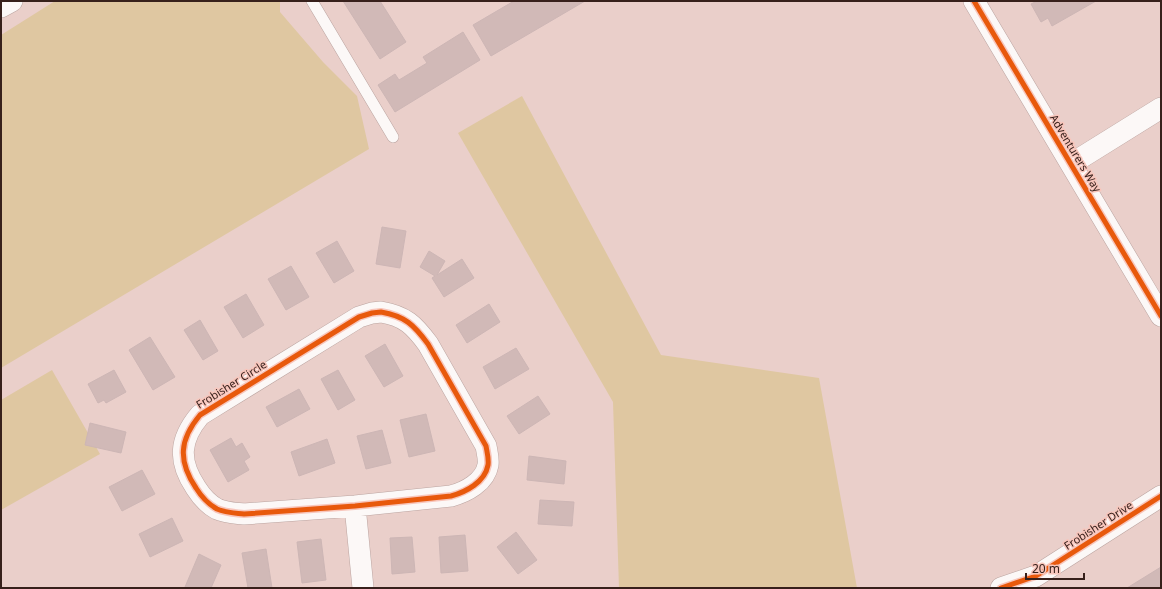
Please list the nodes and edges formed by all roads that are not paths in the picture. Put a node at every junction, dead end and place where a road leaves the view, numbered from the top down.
1 (12, 1) edge
2 (312, 1) edge
3 (974, 1) edge
4 (1, 8) edge
5 (1161, 108) edge
6 (393, 138) dead end
7 (1071, 164) junction
8 (1161, 316) edge
9 (1161, 496) edge
10 (355, 506) junction
11 (363, 588) edge
12 (1001, 588) edge

1 - 4 street
2 - 6 lane
3 - 7 street, Adventurers Way
5 - 7 street
7 - 8 street, Adventurers Way
9 - 12 street, Frobisher Drive
10 - 10 street, Frobisher Circle
10 - 11 street

